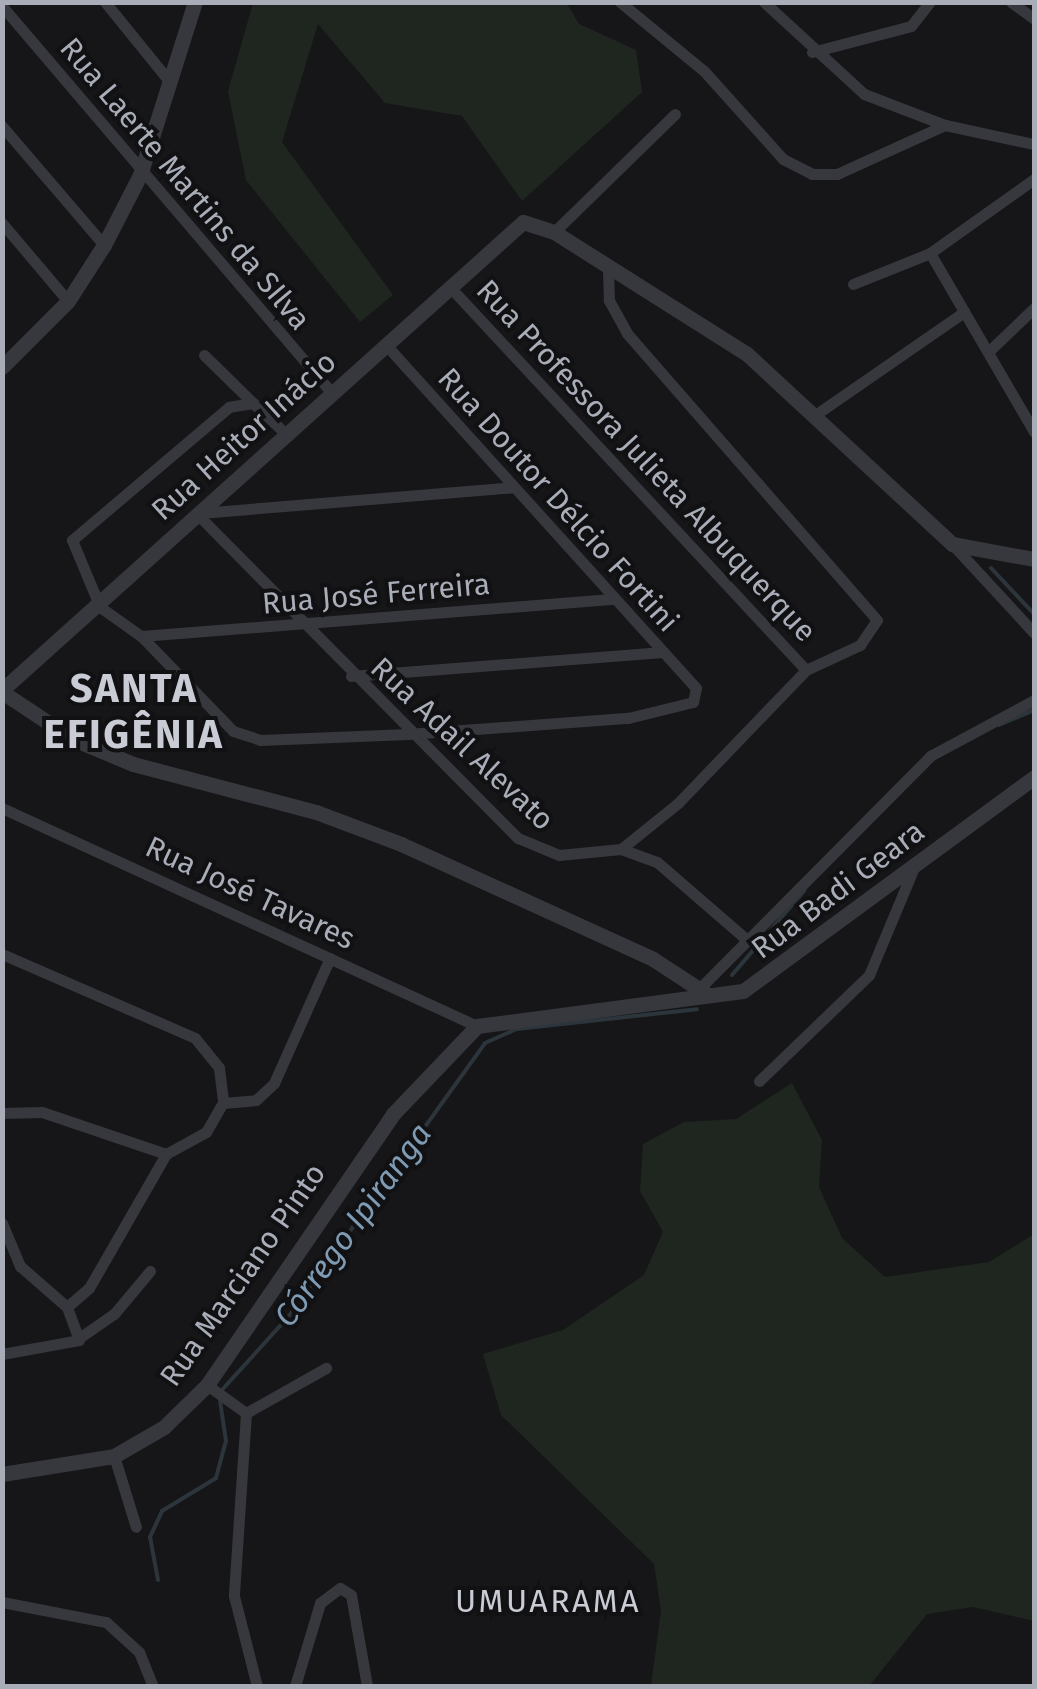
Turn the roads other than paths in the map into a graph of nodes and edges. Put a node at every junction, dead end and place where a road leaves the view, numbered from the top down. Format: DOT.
graph roads {
  1 [pos="105,2"];
  2 [pos="196,2"];
  3 [pos="620,2"];
  4 [pos="764,2"];
  5 [pos="930,2"];
  6 [pos="1011,2"];
  7 [pos="2,6"];
  8 [pos="1034,19"];
  9 [pos="812,52"];
  10 [pos="170,82"];
  11 [pos="675,114"];
  12 [pos="944,124"];
  13 [pos="2,126"];
  14 [pos="1034,144"];
  15 [pos="140,175"];
  16 [pos="1034,179"];
  17 [pos="2,223"];
  18 [pos="554,232"];
  19 [pos="104,245"];
  20 [pos="930,253"];
  21 [pos="608,270"];
  22 [pos="853,284"];
  23 [pos="448,286"];
  24 [pos="68,301"];
  25 [pos="1034,308"];
  26 [pos="964,312"];
  27 [pos="385,344"];
  28 [pos="988,352"];
  29 [pos="204,354"];
  30 [pos="2,367"];
  31 [pos="332,394"];
  32 [pos="252,403"];
  33 [pos="818,412"];
  34 [pos="1034,432"];
  35 [pos="286,434"];
  36 [pos="514,486"];
  37 [pos="199,514"];
  38 [pos="952,544"];
  39 [pos="1034,559"];
  40 [pos="614,599"];
  41 [pos="100,607"];
  42 [pos="302,627"];
  43 [pos="1034,632"];
  44 [pos="141,636"];
  45 [pos="663,652"];
  46 [pos="806,670"];
  47 [pos="352,676"];
  48 [pos="2,691"];
  49 [pos="1034,700"];
  50 [pos="408,734"];
  51 [pos="1034,777"];
  52 [pos="2,808"];
  53 [pos="621,849"];
  54 [pos="913,870"];
  55 [pos="746,939"];
  56 [pos="2,954"];
  57 [pos="330,958"];
  58 [pos="703,992"];
  59 [pos="477,1026"];
  60 [pos="759,1081"];
  61 [pos="223,1103"];
  62 [pos="2,1113"];
  63 [pos="166,1154"];
  64 [pos="2,1223"];
  65 [pos="150,1271"];
  66 [pos="66,1307"];
  67 [pos="82,1336"];
  68 [pos="2,1354"];
  69 [pos="326,1368"];
  70 [pos="209,1387"];
  71 [pos="246,1413"];
  72 [pos="114,1456"];
  73 [pos="2,1474"];
  74 [pos="136,1527"];
  75 [pos="2,1602"];
  76 [pos="153,1686"];
  77 [pos="256,1686"];
  78 [pos="295,1686"];
  79 [pos="367,1686"];
  1 -- 10 [label="street"];
  2 -- 10 [label="street"];
  3 -- 12 [label="street"];
  4 -- 9 [label="street"];
  5 -- 9 [label="street"];
  6 -- 8 [label="street"];
  7 -- 15 [label="street, Rua Laerte Martins da SIlva"];
  9 -- 12 [label="street"];
  10 -- 15 [label="street"];
  11 -- 18 [label="street"];
  12 -- 14 [label="street"];
  13 -- 19 [label="street"];
  15 -- 19 [label="street"];
  15 -- 31 [label="street, Rua Laerte Martins da SIlva"];
  16 -- 20 [label="street"];
  17 -- 24 [label="street"];
  18 -- 21 [label="street"];
  18 -- 23 [label="street, Rua Heitor Inácio"];
  19 -- 24 [label="street"];
  20 -- 22 [label="street"];
  20 -- 26 [label="street"];
  21 -- 33 [label="street"];
  21 -- 46 [label="street"];
  23 -- 27 [label="street, Rua Heitor Inácio"];
  23 -- 46 [label="street, Rua Professora Julieta Albuquerque"];
  24 -- 30 [label="street"];
  25 -- 28 [label="street"];
  26 -- 28 [label="street"];
  26 -- 33 [label="street"];
  27 -- 31 [label="street, Rua Heitor Inácio"];
  27 -- 36 [label="street, Rua Doutor Délcio Fortini"];
  28 -- 34 [label="street"];
  29 -- 32 [label="street"];
  31 -- 35 [label="street, Rua Heitor Inácio"];
  32 -- 35 [label="street"];
  32 -- 41 [label="street"];
  33 -- 38 [label="street"];
  35 -- 37 [label="street, Rua Heitor Inácio"];
  36 -- 37 [label="street"];
  36 -- 40 [label="street, Rua Doutor Délcio Fortini"];
  37 -- 41 [label="street, Rua Heitor Inácio"];
  37 -- 42 [label="street, Rua Adail Alevato"];
  38 -- 39 [label="street"];
  38 -- 43 [label="street"];
  40 -- 42 [label="street, Rua José Ferreira"];
  40 -- 45 [label="street, Rua Doutor Délcio Fortini"];
  41 -- 44 [label="street"];
  41 -- 48 [label="street, Rua Heitor Inácio"];
  42 -- 44 [label="street, Rua José Ferreira"];
  42 -- 47 [label="street, Rua Adail Alevato"];
  44 -- 50 [label="street"];
  45 -- 47 [label="street"];
  45 -- 50 [label="street, Rua Doutor Délcio Fortini"];
  46 -- 53 [label="street"];
  47 -- 50 [label="street, Rua Adail Alevato"];
  48 -- 58 [label="street"];
  49 -- 55 [label="street"];
  50 -- 53 [label="street, Rua Adail Alevato"];
  51 -- 54 [label="street, Rua Badi Geara"];
  52 -- 57 [label="street, Rua José Tavares"];
  53 -- 55 [label="street"];
  54 -- 58 [label="street, Rua Badi Geara"];
  54 -- 60 [label="street"];
  55 -- 58 [label="street"];
  56 -- 61 [label="street"];
  57 -- 59 [label="street, Rua José Tavares"];
  57 -- 61 [label="street"];
  58 -- 59 [label="street, Rua Badi Geara"];
  59 -- 70 [label="street, Rua Marciano Pinto"];
  61 -- 63 [label="street"];
  62 -- 63 [label="street"];
  63 -- 66 [label="street"];
  64 -- 66 [label="street"];
  65 -- 67 [label="street"];
  66 -- 67 [label="street"];
  67 -- 68 [label="street"];
  69 -- 71 [label="street"];
  70 -- 71 [label="street"];
  70 -- 72 [label="street, Rua Marciano Pinto"];
  71 -- 77 [label="street"];
  72 -- 73 [label="street, Rua Marciano Pinto"];
  72 -- 74 [label="street"];
  75 -- 76 [label="street"];
  78 -- 79 [label="street"];
}
